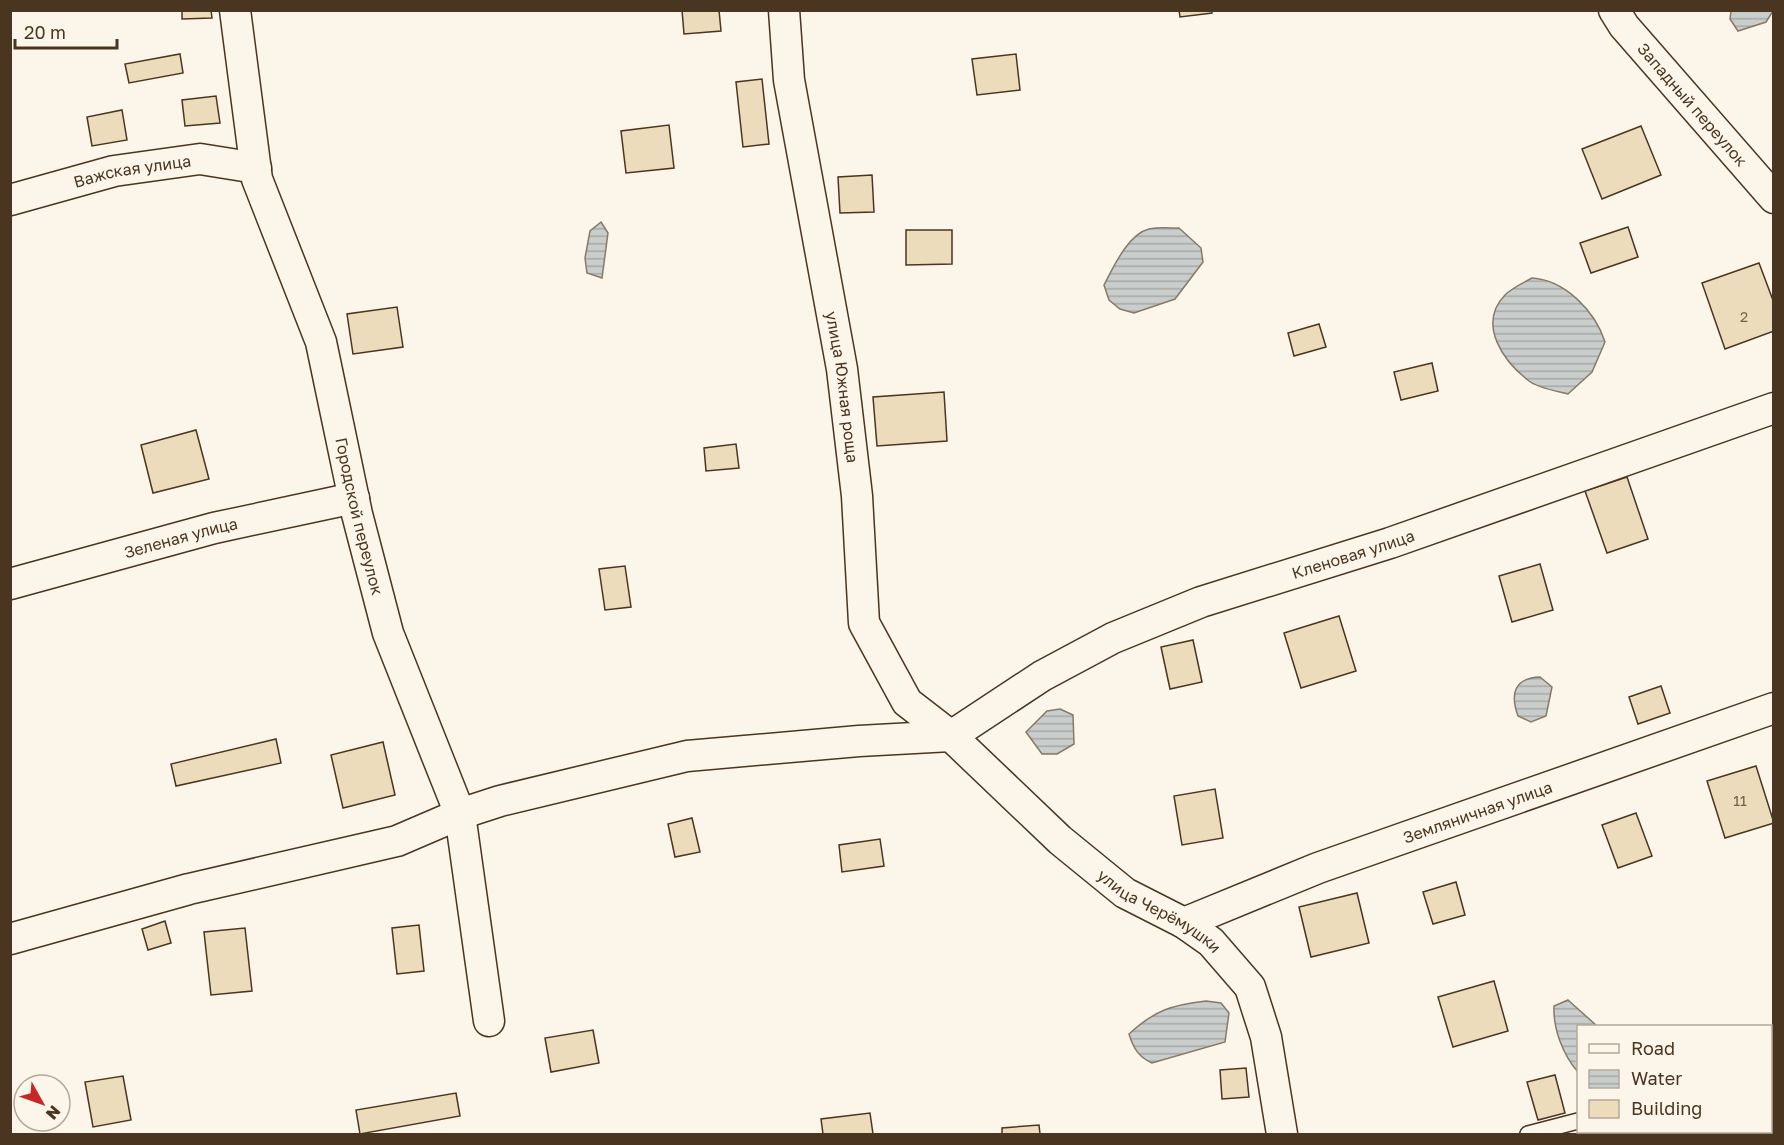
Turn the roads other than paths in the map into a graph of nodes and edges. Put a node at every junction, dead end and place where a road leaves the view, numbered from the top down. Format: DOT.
graph roads {
  1 [pos="235,10"];
  2 [pos="784,10"];
  3 [pos="1614,10"];
  4 [pos="256,168"];
  5 [pos="1773,198"];
  6 [pos="10,200"];
  7 [pos="1773,408"];
  8 [pos="354,498"];
  9 [pos="10,584"];
  10 [pos="1773,708"];
  11 [pos="951,736"];
  12 [pos="460,814"];
  13 [pos="1184,923"];
  14 [pos="10,939"];
  15 [pos="489,1021"];
  16 [pos="1577,1121"];
  17 [pos="1282,1134"];
  18 [pos="1528,1134"];
  1 -- 4 [label="street, Городской переулок"];
  2 -- 11 [label="street, улица Южная роща"];
  3 -- 5 [label="street, Западный переулок"];
  4 -- 6 [label="street, Важская улица"];
  4 -- 8 [label="street, Городской переулок"];
  7 -- 11 [label="street, Кленовая улица"];
  8 -- 9 [label="street, Зеленая улица"];
  8 -- 12 [label="street, Городской переулок"];
  10 -- 13 [label="street, Земляничная улица"];
  11 -- 12 [label="street"];
  11 -- 13 [label="street, улица Черёмушки"];
  12 -- 14 [label="street"];
  12 -- 15 [label="street, Городской переулок"];
  13 -- 17 [label="street, улица Черёмушки"];
  16 -- 18 [label="lane"];
}
